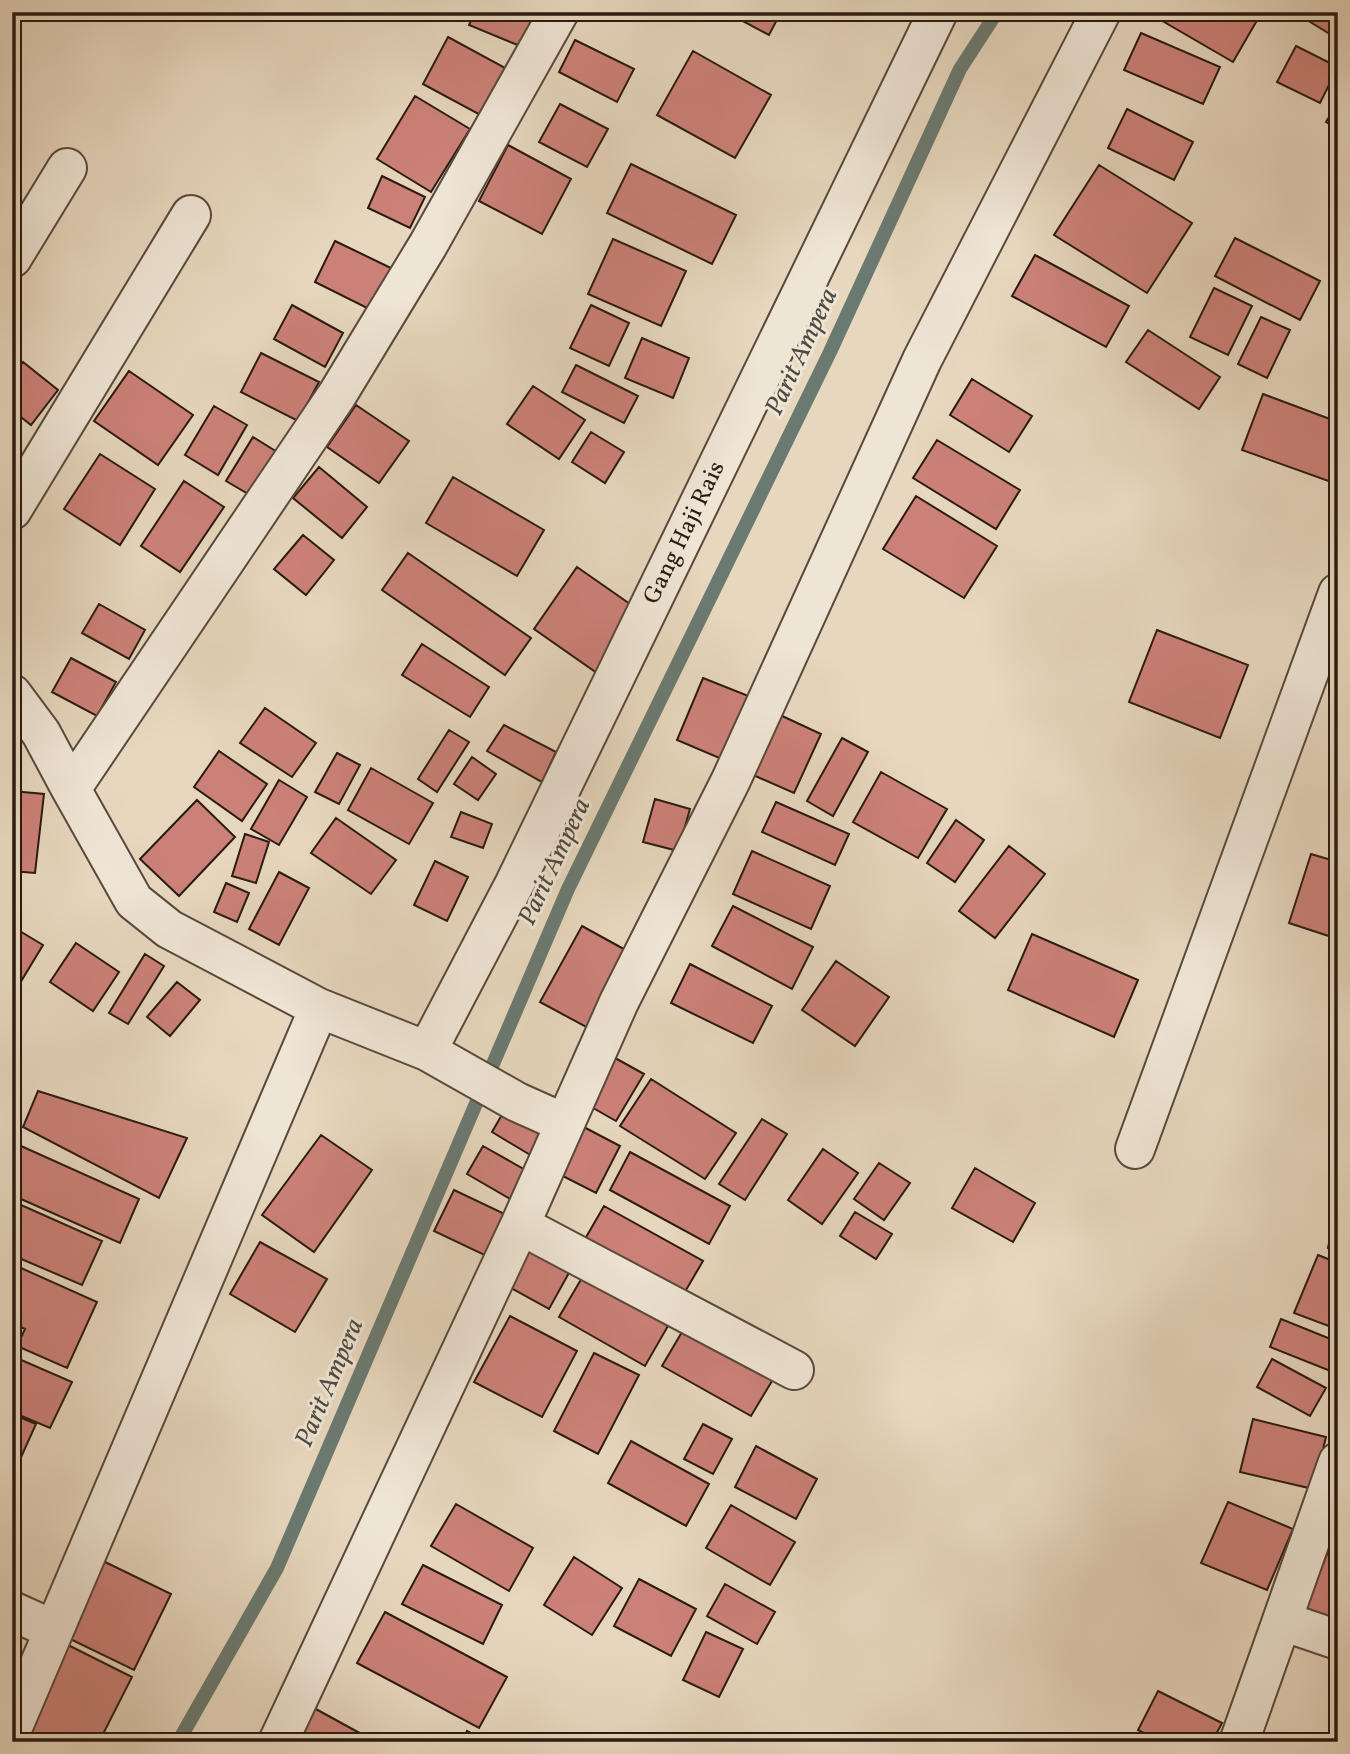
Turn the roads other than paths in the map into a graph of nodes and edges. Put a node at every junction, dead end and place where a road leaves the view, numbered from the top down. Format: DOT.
graph roads {
  1 [pos="559,12"];
  2 [pos="937,12"];
  3 [pos="1101,12"];
  4 [pos="67,168"];
  5 [pos="191,215"];
  6 [pos="12,258"];
  7 [pos="12,510"];
  8 [pos="1338,593"];
  9 [pos="12,694"];
  10 [pos="72,789"];
  11 [pos="319,1008"];
  12 [pos="439,1059"];
  13 [pos="564,1124"];
  14 [pos="1135,1149"];
  15 [pos="520,1225"];
  16 [pos="794,1370"];
  17 [pos="1338,1462"];
  18 [pos="12,1611"];
  19 [pos="1282,1621"];
  20 [pos="54,1630"];
  21 [pos="1338,1640"];
  22 [pos="12,1728"];
  23 [pos="278,1742"];
  24 [pos="1239,1742"];
  1 -- 10 [label="street"];
  2 -- 12 [label="street, Gang Haji Rais"];
  3 -- 13 [label="street"];
  4 -- 6 [label="street"];
  5 -- 7 [label="street"];
  8 -- 14 [label="street"];
  9 -- 10 [label="street"];
  10 -- 11 [label="street"];
  11 -- 12 [label="street"];
  11 -- 20 [label="street"];
  12 -- 13 [label="street"];
  13 -- 15 [label="street"];
  15 -- 16 [label="street"];
  15 -- 23 [label="street"];
  17 -- 19 [label="street"];
  18 -- 20 [label="street"];
  19 -- 21 [label="street"];
  19 -- 24 [label="street"];
  20 -- 22 [label="street"];
}
